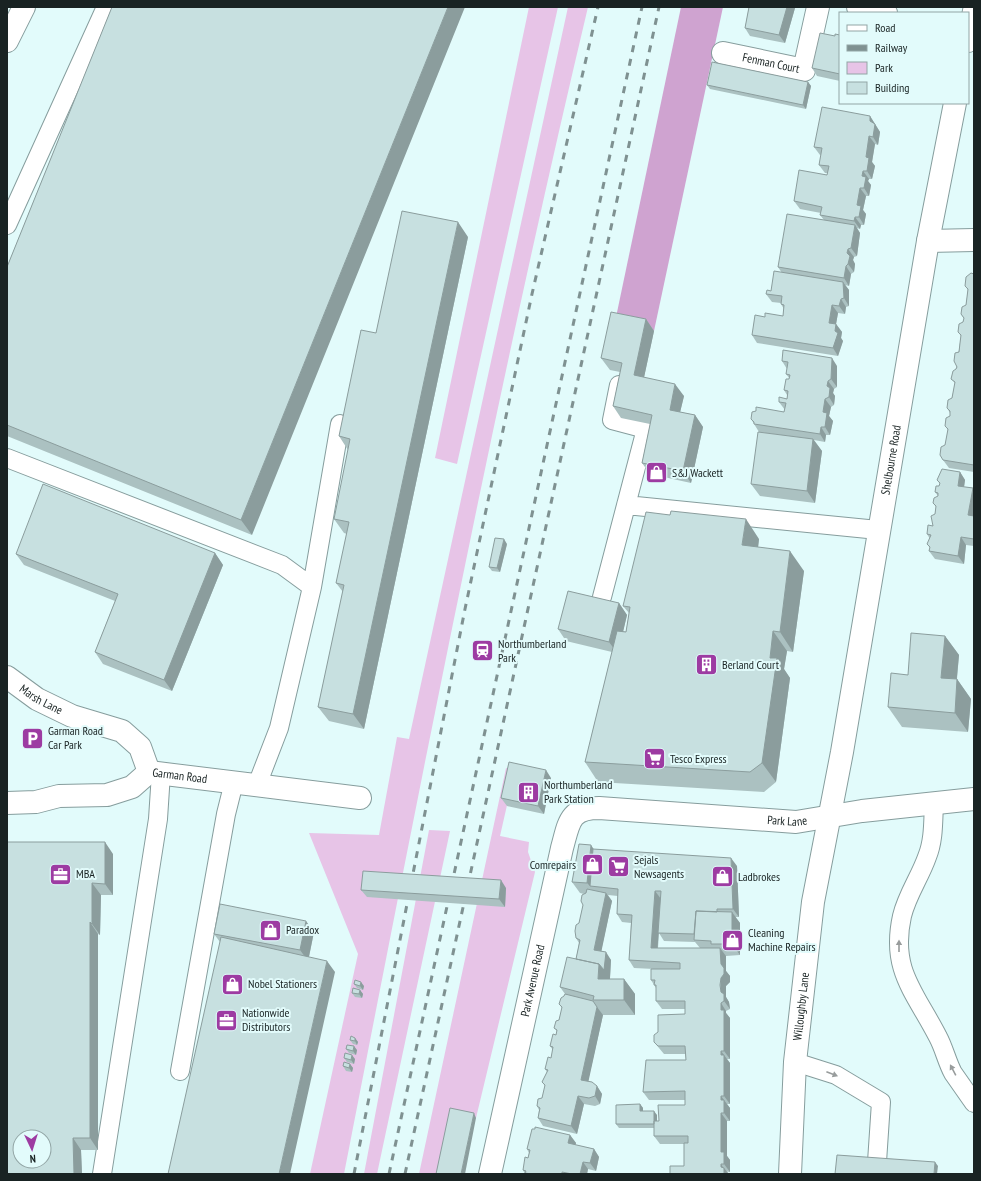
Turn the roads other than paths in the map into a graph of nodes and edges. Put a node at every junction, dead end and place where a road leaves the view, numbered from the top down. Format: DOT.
graph roads {
  1 [pos="24,7"];
  2 [pos="106,7"];
  3 [pos="818,7"];
  4 [pos="858,7"];
  5 [pos="881,12"];
  6 [pos="7,41"];
  7 [pos="722,54"];
  8 [pos="955,104"];
  9 [pos="7,225"];
  10 [pos="928,240"];
  11 [pos="974,240"];
  12 [pos="620,378"];
  13 [pos="340,424"];
  14 [pos="7,458"];
  15 [pos="626,505"];
  16 [pos="878,530"];
  17 [pos="312,586"];
  18 [pos="602,597"];
  19 [pos="7,676"];
  20 [pos="155,772"];
  21 [pos="234,782"];
  22 [pos="258,785"];
  23 [pos="360,798"];
  24 [pos="974,799"];
  25 [pos="7,803"];
  26 [pos="934,803"];
  27 [pos="599,808"];
  28 [pos="829,817"];
  29 [pos="795,1062"];
  30 [pos="180,1071"];
  31 [pos="974,1103"];
  32 [pos="877,1162"];
  33 [pos="102,1174"];
  34 [pos="490,1174"];
  35 [pos="790,1174"];
  1 -- 6 [label="street"];
  2 -- 9 [label="lane"];
  3 -- 7 [label="street, Fenman Court"];
  4 -- 5 [label="street"];
  8 -- 10 [label="street, Shelbourne Road"];
  10 -- 11 [label="street"];
  10 -- 16 [label="street, Shelbourne Road"];
  12 -- 15 [label="lane"];
  13 -- 17 [label="lane"];
  14 -- 17 [label="lane"];
  15 -- 16 [label="lane"];
  15 -- 18 [label="lane"];
  16 -- 28 [label="street, Shelbourne Road"];
  17 -- 22 [label="lane"];
  19 -- 20 [label="street, Marsh Lane"];
  20 -- 21 [label="street, Garman Road"];
  20 -- 25 [label="street, Garman Road"];
  20 -- 33 [label="lane"];
  21 -- 22 [label="street, Garman Road"];
  21 -- 30 [label="lane"];
  22 -- 23 [label="street, Garman Road"];
  24 -- 26 [label="street, Park Lane"];
  26 -- 28 [label="street, Park Lane"];
  31 -- 26 [label="lane, one-way"];
  27 -- 28 [label="street, Park Lane"];
  27 -- 34 [label="street, Park Avenue Road"];
  28 -- 29 [label="street, Willoughby Lane"];
  29 -- 32 [label="lane, one-way"];
  29 -- 35 [label="street, Willoughby Lane"];
}
